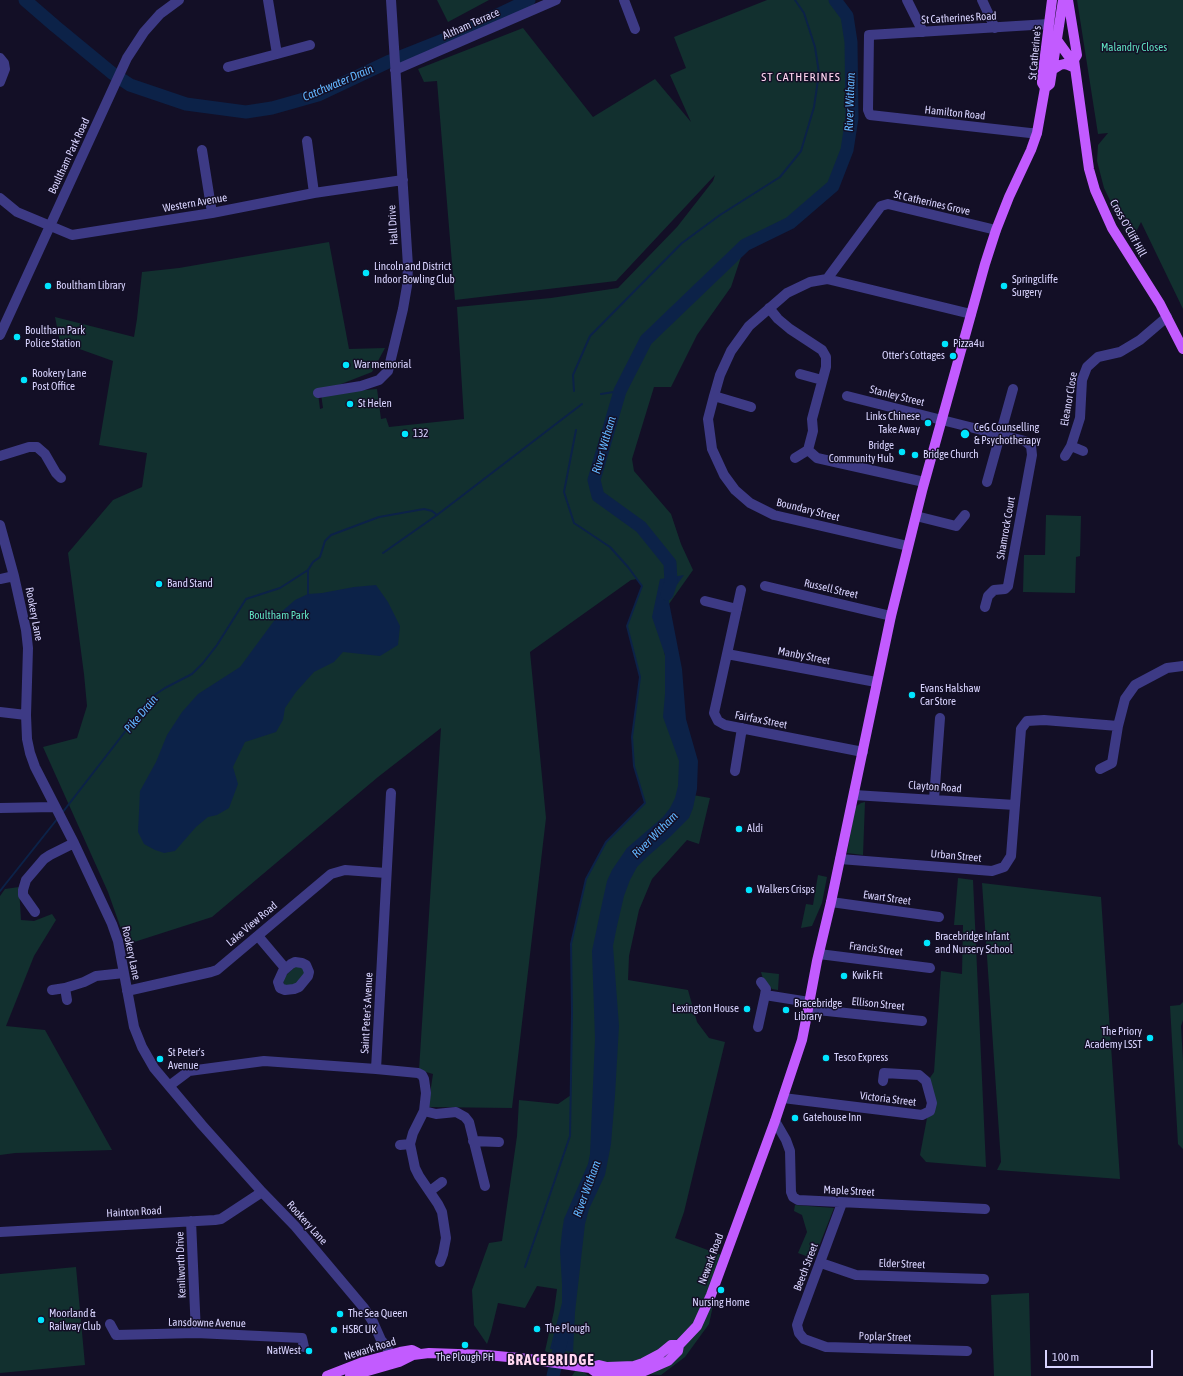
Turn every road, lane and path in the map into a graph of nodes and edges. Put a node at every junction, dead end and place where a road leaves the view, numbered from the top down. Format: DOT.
graph roads {
  1 [pos="179,0"];
  2 [pos="268,0"];
  3 [pos="390,0"];
  4 [pos="556,0"];
  5 [pos="624,0"];
  6 [pos="907,0"];
  7 [pos="982,0"];
  8 [pos="1052,0"];
  9 [pos="1063,0"];
  10 [pos="1068,0"];
  11 [pos="166,3"];
  12 [pos="1049,26"];
  13 [pos="995,28"];
  14 [pos="635,29"];
  15 [pos="923,32"];
  16 [pos="1056,39"];
  17 [pos="310,45"];
  18 [pos="277,54"];
  19 [pos="0,58"];
  20 [pos="395,63"];
  21 [pos="1075,64"];
  22 [pos="228,67"];
  23 [pos="1052,70"];
  24 [pos="0,82"];
  25 [pos="1045,88"];
  26 [pos="870,115"];
  27 [pos="1037,133"];
  28 [pos="307,141"];
  29 [pos="202,150"];
  30 [pos="402,180"];
  31 [pos="314,193"];
  32 [pos="0,198"];
  33 [pos="212,212"];
  34 [pos="50,225"];
  35 [pos="996,230"];
  36 [pos="827,278"];
  37 [pos="769,308"];
  38 [pos="971,314"];
  39 [pos="1167,317"];
  40 [pos="0,336"];
  41 [pos="1183,349"];
  42 [pos="800,374"];
  43 [pos="822,380"];
  44 [pos="1013,389"];
  45 [pos="318,394"];
  46 [pos="714,396"];
  47 [pos="847,396"];
  48 [pos="751,407"];
  49 [pos="942,420"];
  50 [pos="1001,434"];
  51 [pos="1025,441"];
  52 [pos="1071,446"];
  53 [pos="808,450"];
  54 [pos="1083,451"];
  55 [pos="0,456"];
  56 [pos="1065,456"];
  57 [pos="795,458"];
  58 [pos="61,478"];
  59 [pos="924,482"];
  60 [pos="987,482"];
  61 [pos="965,515"];
  62 [pos="916,516"];
  63 [pos="0,524"];
  64 [pos="908,546"];
  65 [pos="14,576"];
  66 [pos="0,579"];
  67 [pos="765,586"];
  68 [pos="741,590"];
  69 [pos="705,601"];
  70 [pos="985,607"];
  71 [pos="737,609"];
  72 [pos="891,616"];
  73 [pos="727,654"];
  74 [pos="1183,666"];
  75 [pos="876,682"];
  76 [pos="0,712"];
  77 [pos="26,715"];
  78 [pos="940,718"];
  79 [pos="1118,726"];
  80 [pos="742,728"];
  81 [pos="862,752"];
  82 [pos="1100,769"];
  83 [pos="735,771"];
  84 [pos="391,793"];
  85 [pos="854,794"];
  86 [pos="934,798"];
  87 [pos="1015,805"];
  88 [pos="0,808"];
  89 [pos="58,813"];
  90 [pos="74,843"];
  91 [pos="840,859"];
  92 [pos="386,873"];
  93 [pos="831,902"];
  94 [pos="35,912"];
  95 [pos="940,918"];
  96 [pos="258,936"];
  97 [pos="819,954"];
  98 [pos="286,968"];
  99 [pos="930,968"];
  100 [pos="124,973"];
  101 [pos="761,982"];
  102 [pos="65,988"];
  103 [pos="52,990"];
  104 [pos="127,992"];
  105 [pos="765,995"];
  106 [pos="67,1000"];
  107 [pos="808,1006"];
  108 [pos="922,1020"];
  109 [pos="758,1027"];
  110 [pos="376,1069"];
  111 [pos="883,1081"];
  112 [pos="169,1086"];
  113 [pos="782,1098"];
  114 [pos="424,1111"];
  115 [pos="775,1121"];
  116 [pos="473,1141"];
  117 [pos="499,1142"];
  118 [pos="442,1182"];
  119 [pos="485,1186"];
  120 [pos="430,1191"];
  121 [pos="262,1192"];
  122 [pos="842,1203"];
  123 [pos="985,1209"];
  124 [pos="191,1221"];
  125 [pos="0,1232"];
  126 [pos="445,1258"];
  127 [pos="821,1263"];
  128 [pos="984,1279"];
  129 [pos="110,1324"];
  130 [pos="196,1333"];
  131 [pos="804,1339"];
  132 [pos="679,1345"];
  133 [pos="304,1347"];
  134 [pos="967,1352"];
  135 [pos="386,1361"];
  136 [pos="590,1368"];
  137 [pos="642,1372"];
  138 [pos="332,1375"];
  139 [pos="604,1375"];
  140 [pos="350,1376"];
  1 -- 11 [label="street, Boultham Park Road"];
  2 -- 18 [label="street"];
  3 -- 20 [label="street, Hall Drive"];
  4 -- 20 [label="street, Altham Terrace"];
  5 -- 14 [label="street"];
  6 -- 15 [label="street"];
  7 -- 13 [label="street"];
  8 -- 12 [label="main road, St Catherine's"];
  9 -- 16 [label="main road, St Catherine's"];
  10 -- 21 [label="main road"];
  11 -- 34 [label="street, Boultham Park Road"];
  12 -- 13 [label="street, St Catherines Road"];
  12 -- 16 [label="main road"];
  12 -- 25 [label="main road, St Catherine's"];
  13 -- 15 [label="street, St Catherines Road"];
  15 -- 26 [label="street, St Catherines Road"];
  16 -- 21 [label="main road"];
  16 -- 23 [label="main road, St Catherine's"];
  17 -- 18 [label="street"];
  18 -- 22 [label="street"];
  19 -- 24 [label="street"];
  20 -- 30 [label="street, Hall Drive"];
  21 -- 23 [label="main road"];
  21 -- 39 [label="main road, Cross O'Cliff Hill"];
  23 -- 25 [label="main road, St Catherine's"];
  25 -- 27 [label="main road, Newark Road"];
  26 -- 27 [label="street, Hamilton Road"];
  27 -- 35 [label="main road, Newark Road"];
  28 -- 31 [label="street"];
  29 -- 33 [label="street"];
  30 -- 31 [label="street, Western Avenue"];
  30 -- 45 [label="street, Hall Drive"];
  31 -- 33 [label="street, Western Avenue"];
  32 -- 34 [label="street, Western Avenue"];
  33 -- 34 [label="street, Western Avenue"];
  34 -- 40 [label="street, Boultham Park Road"];
  35 -- 36 [label="street, St Catherines Grove"];
  35 -- 38 [label="main road, Newark Road"];
  36 -- 37 [label="street"];
  36 -- 38 [label="street"];
  37 -- 43 [label="street"];
  37 -- 46 [label="street"];
  38 -- 49 [label="main road, Newark Road"];
  39 -- 41 [label="main road, Cross O'Cliff Hill"];
  39 -- 52 [label="street, Eleanor Close"];
  42 -- 43 [label="street"];
  43 -- 53 [label="street"];
  44 -- 50 [label="street"];
  46 -- 48 [label="street"];
  46 -- 64 [label="street, Boundary Street"];
  47 -- 49 [label="street, Stanley Street"];
  49 -- 50 [label="street, Stanley Street"];
  49 -- 59 [label="main road, Newark Road"];
  50 -- 51 [label="street, Stanley Street"];
  50 -- 60 [label="street"];
  51 -- 70 [label="street, Shamrock Court"];
  52 -- 54 [label="street"];
  52 -- 56 [label="street, Eleanor Close"];
  53 -- 57 [label="street"];
  53 -- 59 [label="street"];
  55 -- 58 [label="street"];
  59 -- 62 [label="main road, Newark Road"];
  61 -- 62 [label="street"];
  62 -- 64 [label="main road, Newark Road"];
  63 -- 65 [label="street, Rookery Lane"];
  64 -- 72 [label="main road, Newark Road"];
  65 -- 66 [label="street"];
  65 -- 77 [label="street, Rookery Lane"];
  67 -- 72 [label="street, Russell Street"];
  68 -- 71 [label="street, Fairfax Street"];
  69 -- 71 [label="street"];
  71 -- 73 [label="street, Fairfax Street"];
  72 -- 75 [label="main road, Newark Road"];
  73 -- 75 [label="street, Manby Street"];
  73 -- 80 [label="street, Fairfax Street"];
  74 -- 79 [label="street"];
  75 -- 81 [label="main road, Newark Road"];
  76 -- 77 [label="street"];
  77 -- 89 [label="street, Rookery Lane"];
  78 -- 86 [label="street"];
  79 -- 82 [label="street"];
  79 -- 87 [label="street, Urban Street"];
  80 -- 81 [label="street, Fairfax Street"];
  80 -- 83 [label="street"];
  81 -- 85 [label="main road, Newark Road"];
  84 -- 92 [label="street, Saint Peter's Avenue"];
  85 -- 86 [label="street, Clayton Road"];
  85 -- 91 [label="main road, Newark Road"];
  86 -- 87 [label="street, Clayton Road"];
  87 -- 91 [label="street, Urban Street"];
  88 -- 89 [label="street"];
  89 -- 90 [label="street, Rookery Lane"];
  90 -- 94 [label="street"];
  90 -- 100 [label="street, Rookery Lane"];
  91 -- 93 [label="main road, Newark Road"];
  92 -- 96 [label="street, Lake View Road"];
  92 -- 110 [label="street, Saint Peter's Avenue"];
  93 -- 95 [label="street, Ewart Street"];
  93 -- 97 [label="main road, Newark Road"];
  96 -- 98 [label="street"];
  96 -- 104 [label="street, Lake View Road"];
  97 -- 99 [label="street, Francis Street"];
  97 -- 107 [label="main road, Newark Road"];
  100 -- 102 [label="street"];
  100 -- 104 [label="street, Rookery Lane"];
  101 -- 105 [label="street"];
  102 -- 103 [label="street"];
  102 -- 106 [label="street"];
  104 -- 112 [label="street, Rookery Lane"];
  105 -- 107 [label="street, Ellison Street"];
  105 -- 109 [label="street"];
  107 -- 108 [label="street, Ellison Street"];
  107 -- 113 [label="main road, Newark Road"];
  110 -- 112 [label="street, Saint Peter's Avenue"];
  110 -- 114 [label="street"];
  111 -- 113 [label="street, Victoria Street"];
  112 -- 121 [label="street, Rookery Lane"];
  113 -- 115 [label="main road, Newark Road"];
  114 -- 116 [label="street"];
  114 -- 120 [label="street"];
  115 -- 122 [label="street, Maple Street"];
  115 -- 132 [label="main road, Newark Road"];
  116 -- 117 [label="street"];
  116 -- 119 [label="street"];
  118 -- 120 [label="street"];
  120 -- 126 [label="street"];
  121 -- 124 [label="street, Hainton Road"];
  121 -- 135 [label="street, Rookery Lane"];
  122 -- 123 [label="street, Maple Street"];
  122 -- 127 [label="street, Beech Street"];
  124 -- 125 [label="street, Hainton Road"];
  124 -- 130 [label="street, Kenilworth Drive"];
  127 -- 128 [label="street, Elder Street"];
  127 -- 131 [label="street, Beech Street"];
  129 -- 130 [label="street, Lansdowne Avenue"];
  130 -- 133 [label="street, Lansdowne Avenue"];
  131 -- 134 [label="street, Poplar Street"];
  132 -- 137 [label="main road, Newark Road"];
  132 -- 137 [label="main road, Newark Road"];
  135 -- 136 [label="main road, Newark Road"];
  135 -- 138 [label="main road, Newark Road"];
  135 -- 140 [label="main road, Newark Road"];
  136 -- 137 [label="main road, Newark Road"];
  136 -- 139 [label="main road, Newark Road"];
  137 -- 139 [label="main road, Newark Road"];
}
